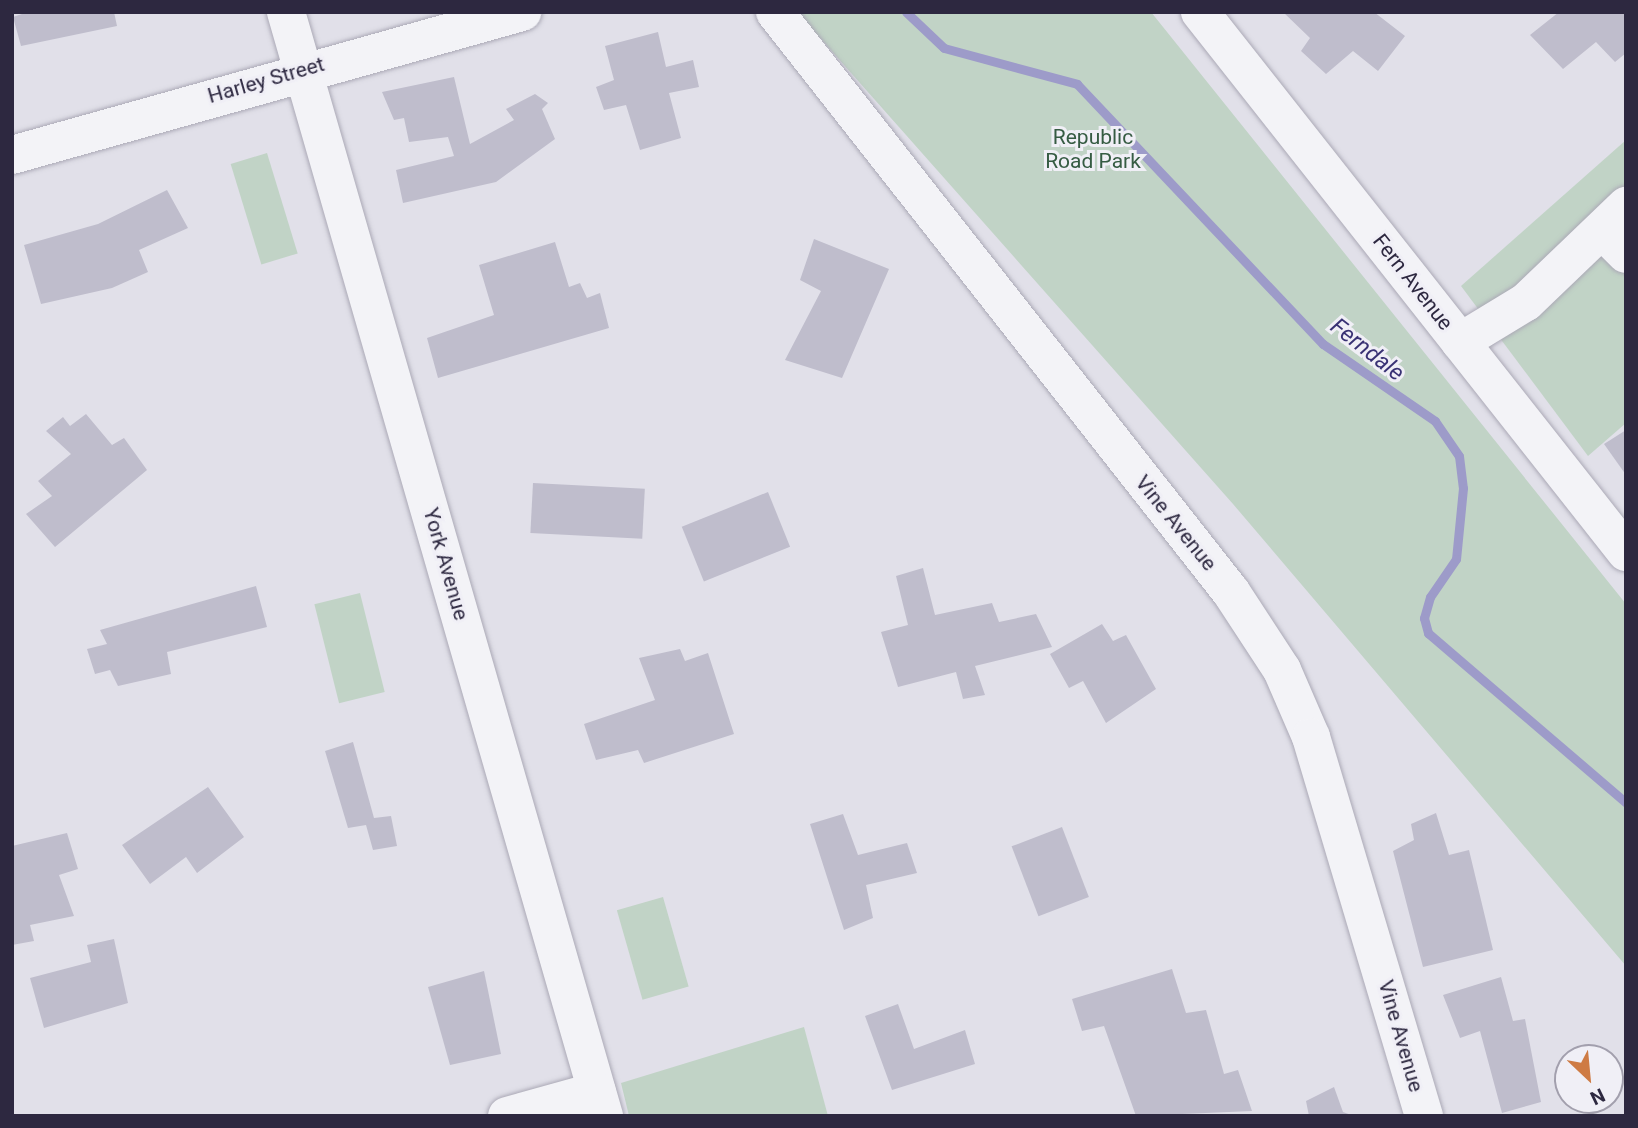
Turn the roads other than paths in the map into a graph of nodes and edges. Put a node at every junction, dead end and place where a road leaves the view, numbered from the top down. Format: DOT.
graph roads {
  1 [pos="286,12"];
  2 [pos="522,12"];
  3 [pos="775,12"];
  4 [pos="1200,12"];
  5 [pos="303,69"];
  6 [pos="12,155"];
  7 [pos="1618,230"];
  8 [pos="1460,342"];
  9 [pos="1626,552"];
  10 [pos="601,1103"];
  11 [pos="507,1116"];
  12 [pos="1424,1116"];
  1 -- 5 [label="street, York Avenue"];
  2 -- 5 [label="street, Harley Street"];
  3 -- 12 [label="street, Vine Avenue"];
  4 -- 8 [label="street, Fern Avenue"];
  5 -- 6 [label="street, Harley Street"];
  5 -- 10 [label="street, York Avenue"];
  7 -- 8 [label="street"];
  8 -- 9 [label="street, Fern Avenue"];
  10 -- 11 [label="street"];
}
